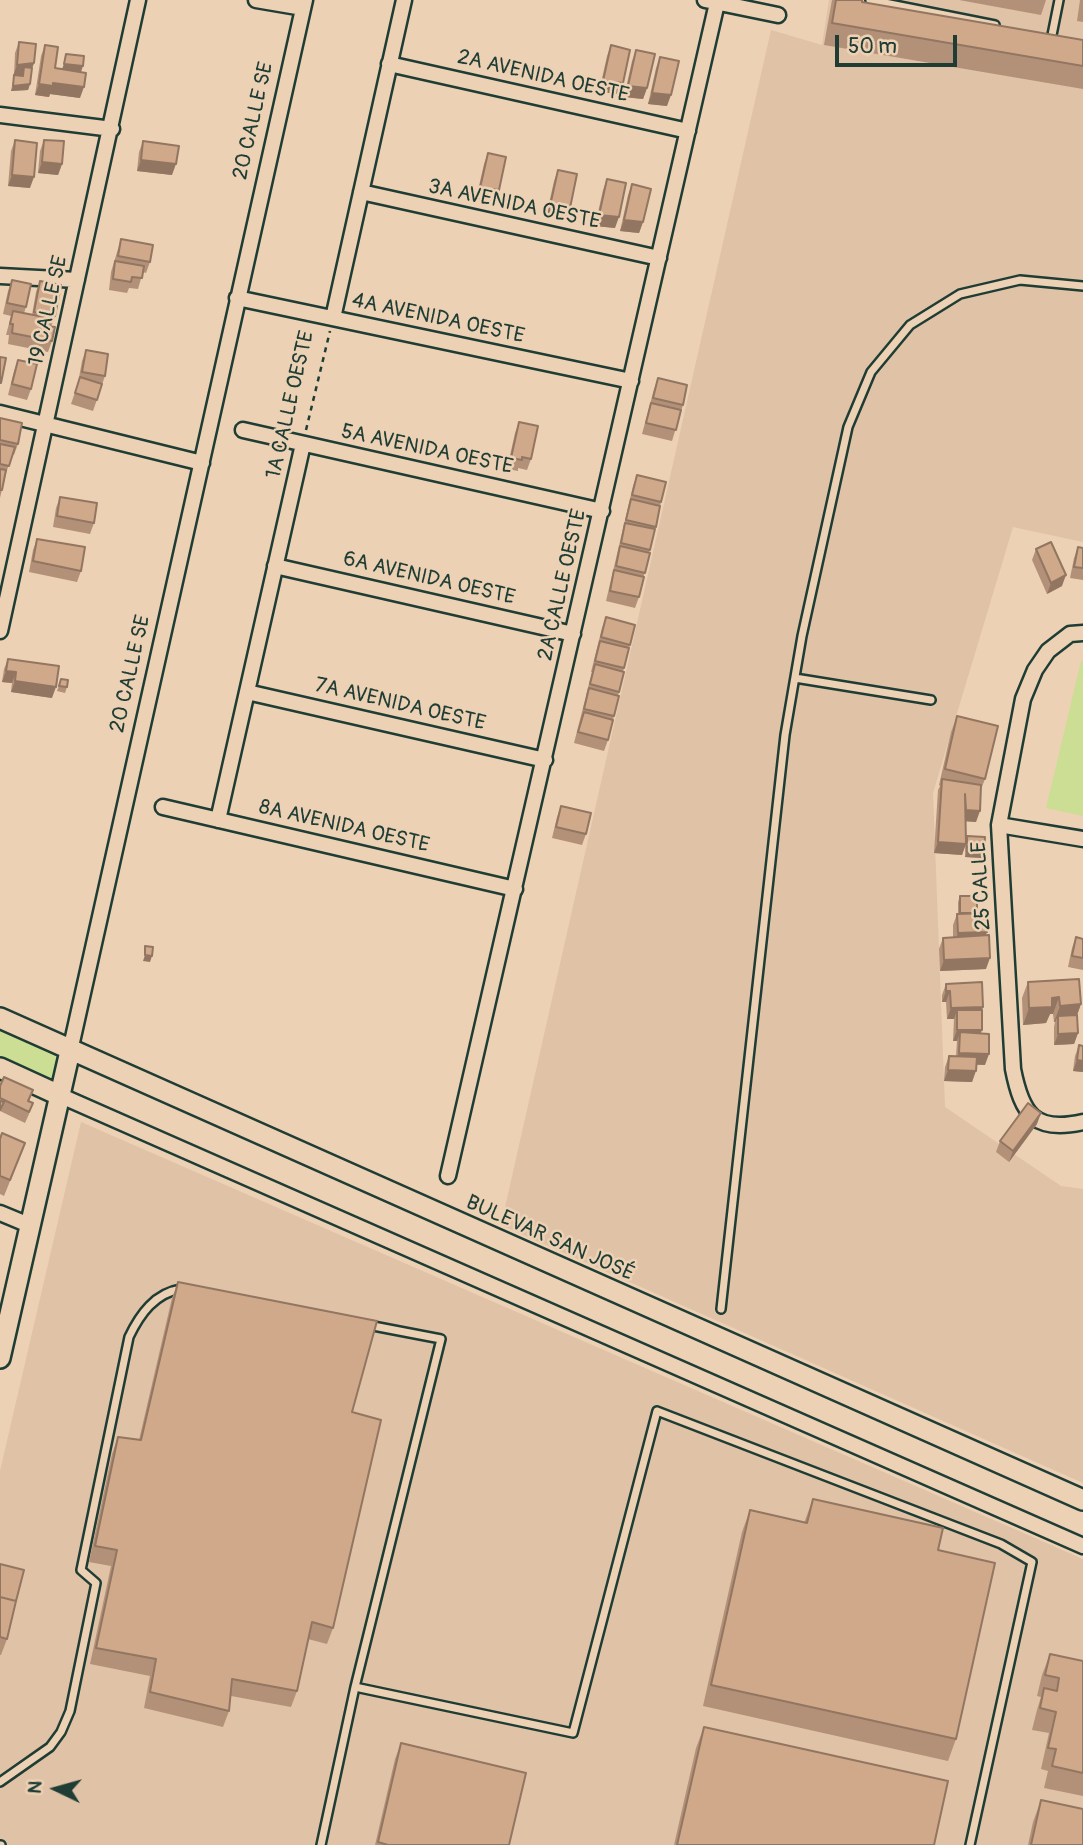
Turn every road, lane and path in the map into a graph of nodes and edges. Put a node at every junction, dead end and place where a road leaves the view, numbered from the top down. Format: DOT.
graph roads {
  1 [pos="138,0"];
  2 [pos="256,0"];
  3 [pos="404,0"];
  4 [pos="870,0"];
  5 [pos="1059,0"];
  6 [pos="711,1"];
  7 [pos="304,4"];
  8 [pos="778,15"];
  9 [pos="1000,26"];
  10 [pos="1040,33"];
  11 [pos="1052,35"];
  12 [pos="1063,37"];
  13 [pos="390,64"];
  14 [pos="0,114"];
  15 [pos="111,129"];
  16 [pos="688,131"];
  17 [pos="361,192"];
  18 [pos="659,258"];
  19 [pos="0,276"];
  20 [pos="77,280"];
  21 [pos="1083,286"];
  22 [pos="237,298"];
  23 [pos="333,318"];
  24 [pos="631,381"];
  25 [pos="0,414"];
  26 [pos="45,424"];
  27 [pos="243,430"];
  28 [pos="303,444"];
  29 [pos="202,463"];
  30 [pos="602,511"];
  31 [pos="275,565"];
  32 [pos="6,575"];
  33 [pos="0,631"];
  34 [pos="573,634"];
  35 [pos="1077,634"];
  36 [pos="795,678"];
  37 [pos="247,692"];
  38 [pos="931,701"];
  39 [pos="545,760"];
  40 [pos="163,807"];
  41 [pos="218,820"];
  42 [pos="999,825"];
  43 [pos="1083,839"];
  44 [pos="515,889"];
  45 [pos="0,1018"];
  46 [pos="70,1051"];
  47 [pos="0,1068"];
  48 [pos="59,1095"];
  49 [pos="1083,1122"];
  50 [pos="448,1176"];
  51 [pos="0,1213"];
  52 [pos="29,1225"];
  53 [pos="192,1292"];
  54 [pos="721,1309"];
  55 [pos="362,1324"];
  56 [pos="0,1358"];
  57 [pos="1083,1500"];
  58 [pos="1083,1546"];
  59 [pos="355,1687"];
  60 [pos="0,1782"];
  61 [pos="321,1845"];
  62 [pos="970,1845"];
  1 -- 15 [label="street, 19 CALLE SE"];
  2 -- 7 [label="street"];
  3 -- 13 [label="street, 1A CALLE OESTE"];
  4 -- 9 [label="lane"];
  5 -- 11 [label="lane"];
  6 -- 8 [label="street"];
  6 -- 16 [label="street, 2A CALLE OESTE"];
  7 -- 22 [label="street, 20 CALLE SE"];
  10 -- 11 [label="lane"];
  11 -- 12 [label="lane"];
  13 -- 16 [label="street, 2A AVENIDA OESTE"];
  13 -- 17 [label="street, 1A CALLE OESTE"];
  14 -- 15 [label="street"];
  15 -- 20 [label="street, 19 CALLE SE"];
  16 -- 18 [label="street, 2A CALLE OESTE"];
  17 -- 18 [label="street, 3A AVENIDA OESTE"];
  17 -- 23 [label="street, 1A CALLE OESTE"];
  18 -- 24 [label="street, 2A CALLE OESTE"];
  19 -- 20 [label="street"];
  20 -- 26 [label="street, 19 CALLE SE"];
  21 -- 36 [label="lane"];
  22 -- 23 [label="street, 4A AVENIDA OESTE"];
  22 -- 29 [label="street, 20 CALLE SE"];
  23 -- 24 [label="street, 4A AVENIDA OESTE"];
  23 -- 28 [label="path, 1A CALLE OESTE"];
  24 -- 30 [label="street, 2A CALLE OESTE"];
  25 -- 26 [label="street"];
  26 -- 29 [label="street"];
  26 -- 32 [label="street, 19 CALLE SE"];
  27 -- 28 [label="street, 5A AVENIDA OESTE"];
  28 -- 30 [label="street, 5A AVENIDA OESTE"];
  28 -- 31 [label="street, 1A CALLE OESTE"];
  29 -- 46 [label="street, 20 CALLE SE"];
  30 -- 34 [label="street, 2A CALLE OESTE"];
  31 -- 34 [label="street, 6A AVENIDA OESTE"];
  31 -- 37 [label="street, 1A CALLE OESTE"];
  32 -- 33 [label="street, 19 CALLE SE"];
  34 -- 39 [label="street, 2A CALLE OESTE"];
  35 -- 42 [label="street, 25 CALLE"];
  36 -- 38 [label="lane"];
  36 -- 54 [label="lane"];
  37 -- 39 [label="street, 7A AVENIDA OESTE"];
  37 -- 41 [label="street, 1A CALLE OESTE"];
  39 -- 44 [label="street, 2A CALLE OESTE"];
  40 -- 41 [label="street, 8A AVENIDA OESTE"];
  41 -- 44 [label="street, 8A AVENIDA OESTE"];
  42 -- 43 [label="street"];
  42 -- 49 [label="street, 25 CALLE"];
  44 -- 50 [label="street, 2A CALLE OESTE"];
  45 -- 46 [label="street, BULEVAR SAN JOSÉ"];
  46 -- 48 [label="street, 20 CALLE SE"];
  46 -- 57 [label="street, BULEVAR SAN JOSÉ"];
  47 -- 48 [label="street"];
  48 -- 52 [label="street, 20 CALLE SE"];
  48 -- 58 [label="street"];
  51 -- 52 [label="street"];
  52 -- 56 [label="street, 20 CALLE SE"];
  53 -- 60 [label="lane"];
  55 -- 59 [label="lane"];
  59 -- 61 [label="lane"];
  59 -- 62 [label="lane"];
}
